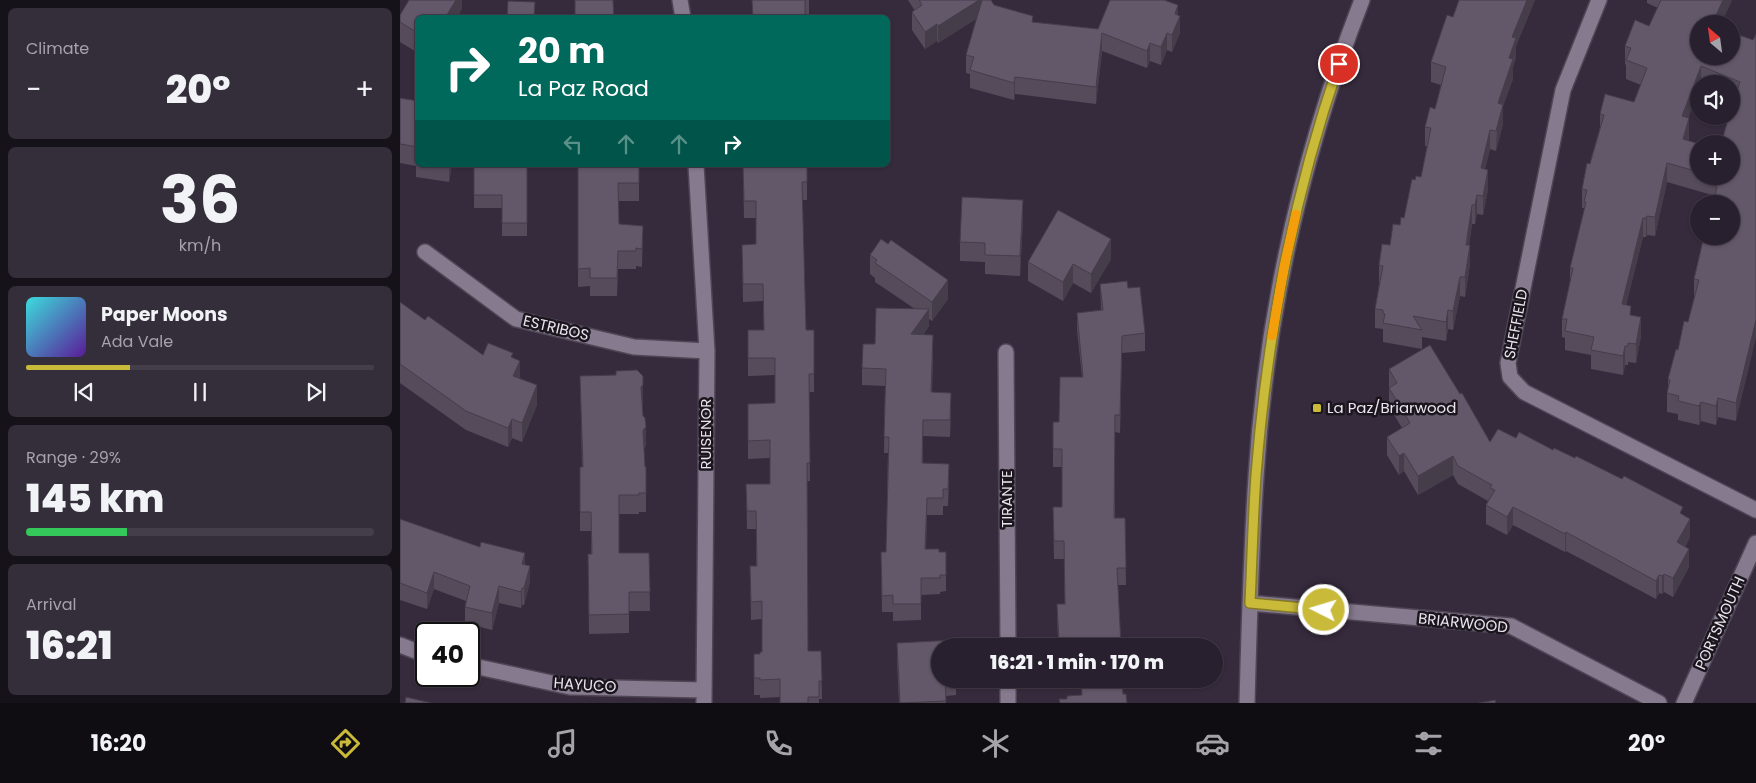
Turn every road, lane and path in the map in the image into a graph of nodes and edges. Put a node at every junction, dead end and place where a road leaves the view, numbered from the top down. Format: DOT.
graph roads {
  1 [pos="680,0"];
  2 [pos="1362,0"];
  3 [pos="1599,0"];
  4 [pos="682,15"];
  5 [pos="696,167"];
  6 [pos="425,252"];
  7 [pos="707,351"];
  8 [pos="1006,352"];
  9 [pos="1756,510"];
  10 [pos="1756,543"];
  11 [pos="1250,603"];
  12 [pos="1008,638"];
  13 [pos="400,645"];
  14 [pos="415,651"];
  15 [pos="480,667"];
  16 [pos="1008,688"];
  17 [pos="704,696"];
  18 [pos="1008,703"];
  19 [pos="1247,703"];
  20 [pos="1660,703"];
  21 [pos="1684,703"];
  1 -- 4 [label="street"];
  2 -- 11 [label="street"];
  3 -- 9 [label="street, SHEFFIELD"];
  5 -- 7 [label="street, RUISENOR"];
  6 -- 7 [label="street, ESTRIBOS"];
  7 -- 17 [label="street, RUISENOR"];
  8 -- 12 [label="street, TIRANTE"];
  10 -- 21 [label="street, PORTSMOUTH"];
  11 -- 19 [label="street"];
  11 -- 20 [label="street, BRIARWOOD"];
  13 -- 14 [label="street"];
  15 -- 17 [label="street, HAYUCO"];
  16 -- 18 [label="street"];
}
